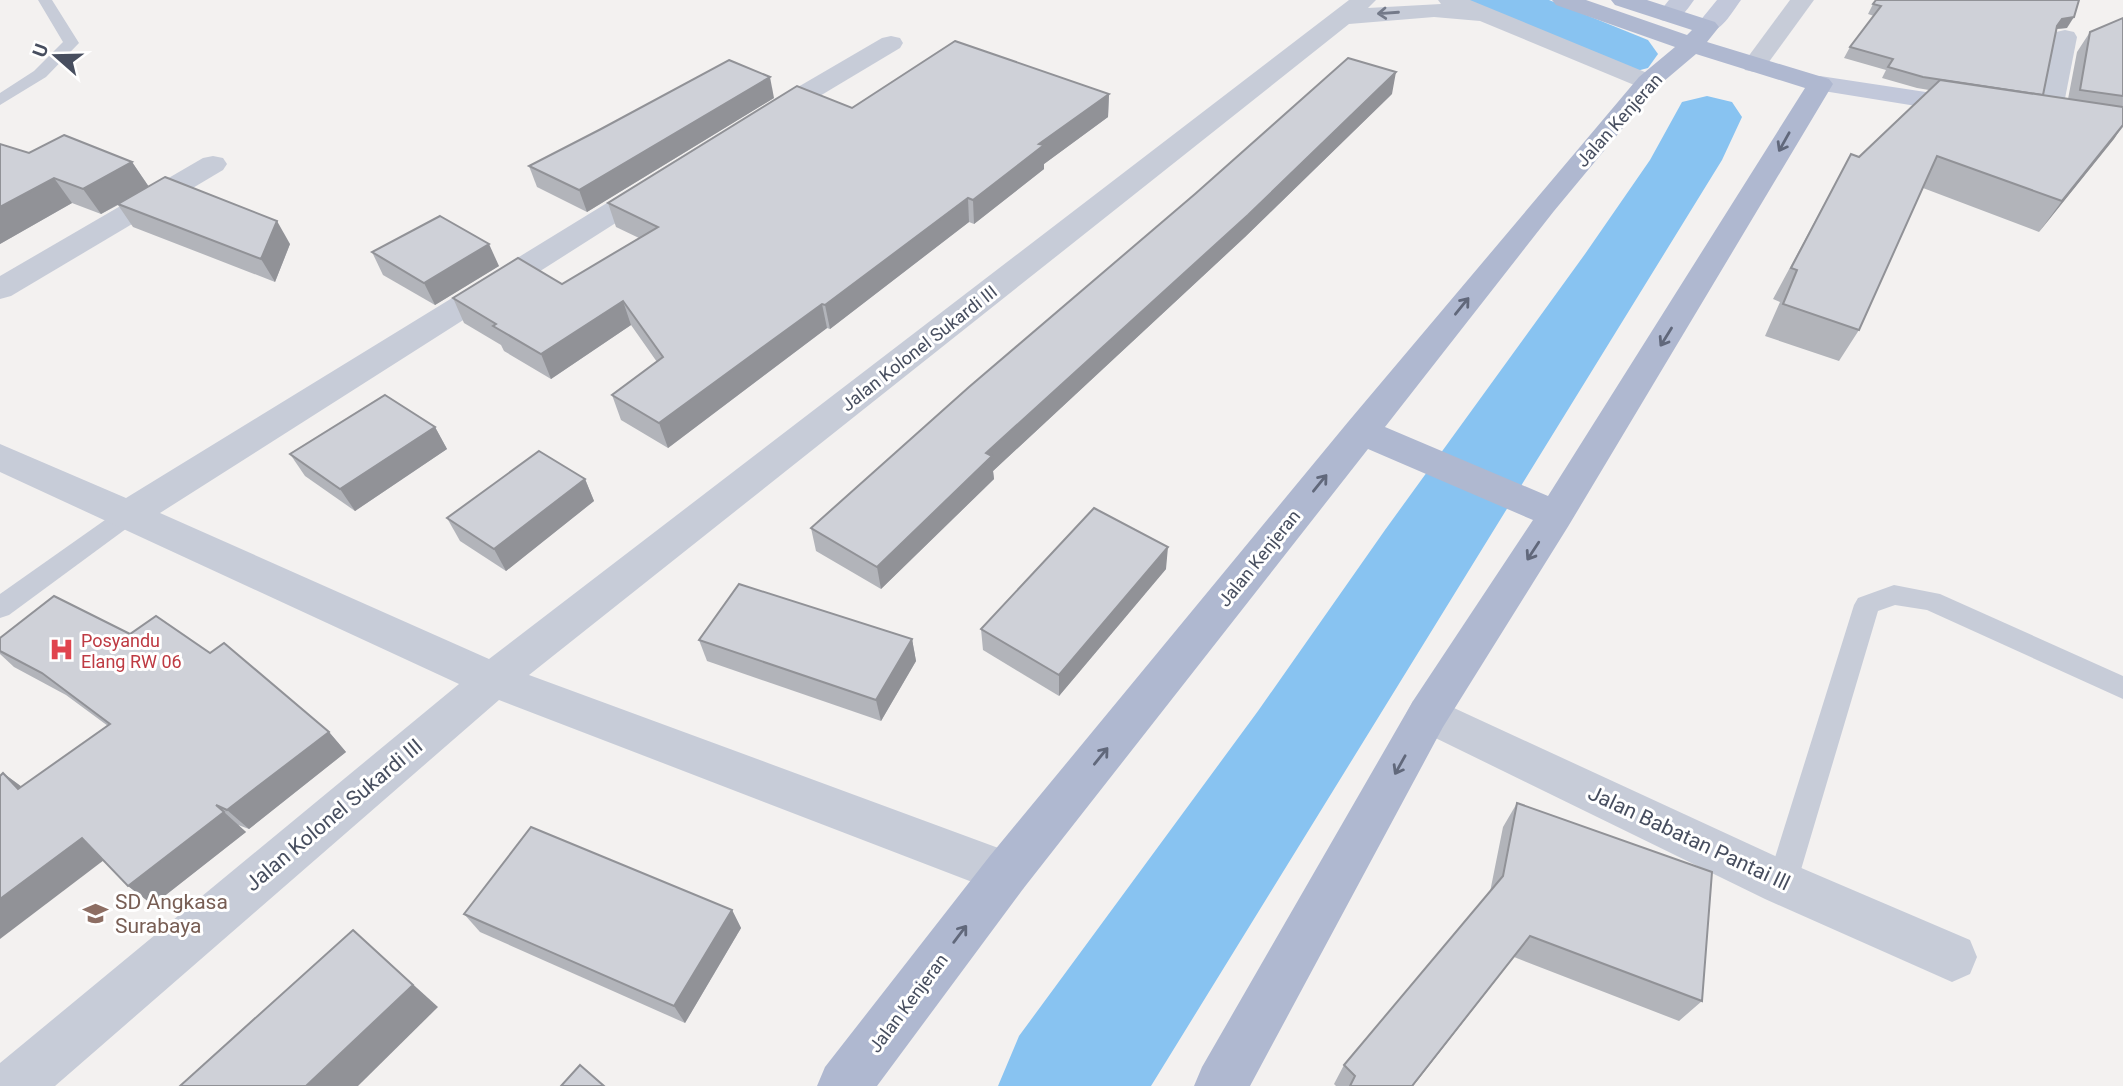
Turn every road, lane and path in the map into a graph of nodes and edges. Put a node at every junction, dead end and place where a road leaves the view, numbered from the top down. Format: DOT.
graph roads {
  1 [pos="45,0"];
  2 [pos="1450,0"];
  3 [pos="1564,0"];
  4 [pos="1623,0"];
  5 [pos="1729,0"];
  6 [pos="1802,0"];
  7 [pos="1676,7"];
  8 [pos="1354,9"];
  9 [pos="1481,14"];
  10 [pos="1651,31"];
  11 [pos="1699,36"];
  12 [pos="2065,37"];
  13 [pos="891,43"];
  14 [pos="1754,65"];
  15 [pos="1648,82"];
  16 [pos="1820,84"];
  17 [pos="0,100"];
  18 [pos="1995,111"];
  19 [pos="2022,115"];
  20 [pos="2061,121"];
  21 [pos="739,134"];
  22 [pos="213,164"];
  23 [pos="680,170"];
  24 [pos="0,289"];
  25 [pos="1366,434"];
  26 [pos="0,457"];
  27 [pos="1549,512"];
  28 [pos="130,514"];
  29 [pos="0,608"];
  30 [pos="493,680"];
  31 [pos="2123,688"];
  32 [pos="1428,714"];
  33 [pos="1006,873"];
  34 [pos="1782,883"];
  35 [pos="1952,957"];
  36 [pos="14,1086"];
  37 [pos="844,1086"];
  38 [pos="1221,1086"];
  1 -- 17 [label="lane"];
  2 -- 9 [label="street"];
  3 -- 10 [label="main road"];
  4 -- 7 [label="main road"];
  5 -- 11 [label="main road"];
  6 -- 14 [label="street"];
  7 -- 10 [label="main road"];
  7 -- 11 [label="main road"];
  9 -- 8 [label="street, Jalan Kolonel Sukardi III, one-way"];
  8 -- 30 [label="street, Jalan Kolonel Sukardi III"];
  9 -- 15 [label="street"];
  10 -- 11 [label="main road"];
  11 -- 14 [label="main road"];
  11 -- 15 [label="main road, Jalan Kenjeran"];
  12 -- 20 [label="street"];
  13 -- 21 [label="street"];
  14 -- 16 [label="main road"];
  25 -- 15 [label="main road, Jalan Kenjeran, one-way"];
  16 -- 18 [label="main road"];
  16 -- 27 [label="main road, one-way"];
  19 -- 20 [label="main road"];
  22 -- 24 [label="street"];
  23 -- 28 [label="street"];
  25 -- 27 [label="main road"];
  33 -- 25 [label="main road, Jalan Kenjeran, one-way"];
  26 -- 28 [label="street"];
  27 -- 32 [label="main road, one-way"];
  28 -- 29 [label="lane"];
  28 -- 30 [label="street"];
  30 -- 33 [label="street"];
  30 -- 36 [label="street, Jalan Kolonel Sukardi III"];
  31 -- 34 [label="lane"];
  32 -- 34 [label="street, Jalan Babatan Pantai Ill"];
  32 -- 38 [label="main road, one-way"];
  37 -- 33 [label="main road, Jalan Kenjeran, one-way"];
  34 -- 35 [label="street, Jalan Babatan Pantai Ill"];
}
